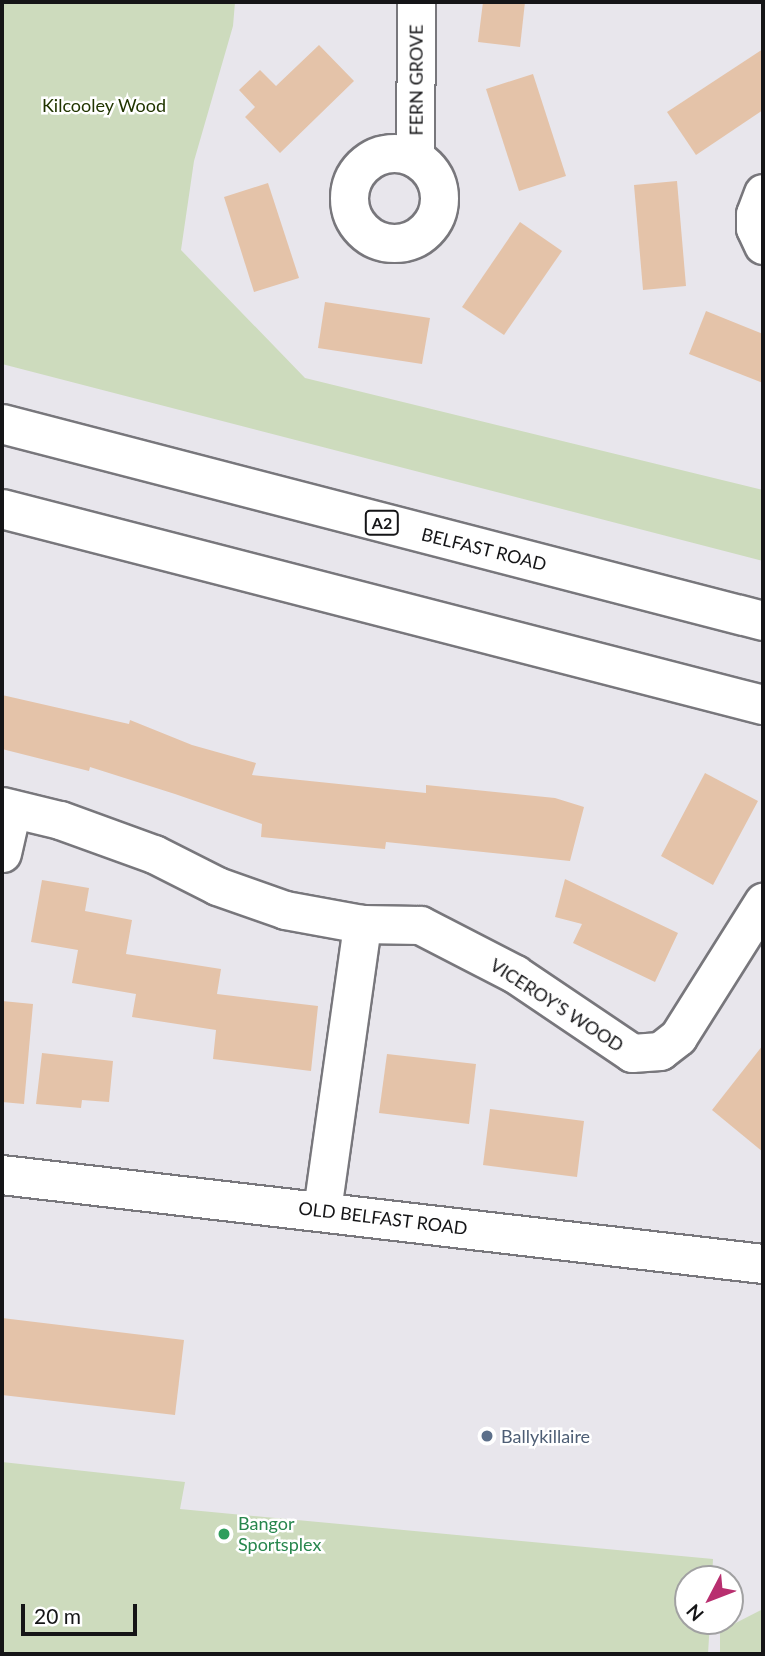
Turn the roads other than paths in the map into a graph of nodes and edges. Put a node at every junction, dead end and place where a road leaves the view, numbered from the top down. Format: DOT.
graph roads {
  1 [pos="416,2"];
  2 [pos="415,158"];
  3 [pos="763,193"];
  4 [pos="763,245"];
  5 [pos="2,424"];
  6 [pos="2,509"];
  7 [pos="763,621"];
  8 [pos="763,705"];
  9 [pos="7,807"];
  10 [pos="2,853"];
  11 [pos="763,902"];
  12 [pos="362,924"];
  13 [pos="2,1175"];
  14 [pos="322,1210"];
  15 [pos="763,1264"];
  1 -- 2 [label="street, FERN GROVE"];
  3 -- 4 [label="street"];
  5 -- 7 [label="main road, BELFAST ROAD / A2"];
  6 -- 8 [label="main road"];
  9 -- 10 [label="street, VICEROY'S WOOD"];
  9 -- 12 [label="street, VICEROY'S WOOD"];
  11 -- 12 [label="street, VICEROY'S WOOD"];
  12 -- 14 [label="street"];
  13 -- 14 [label="main road, OLD BELFAST ROAD"];
  14 -- 15 [label="main road, OLD BELFAST ROAD"];
}
